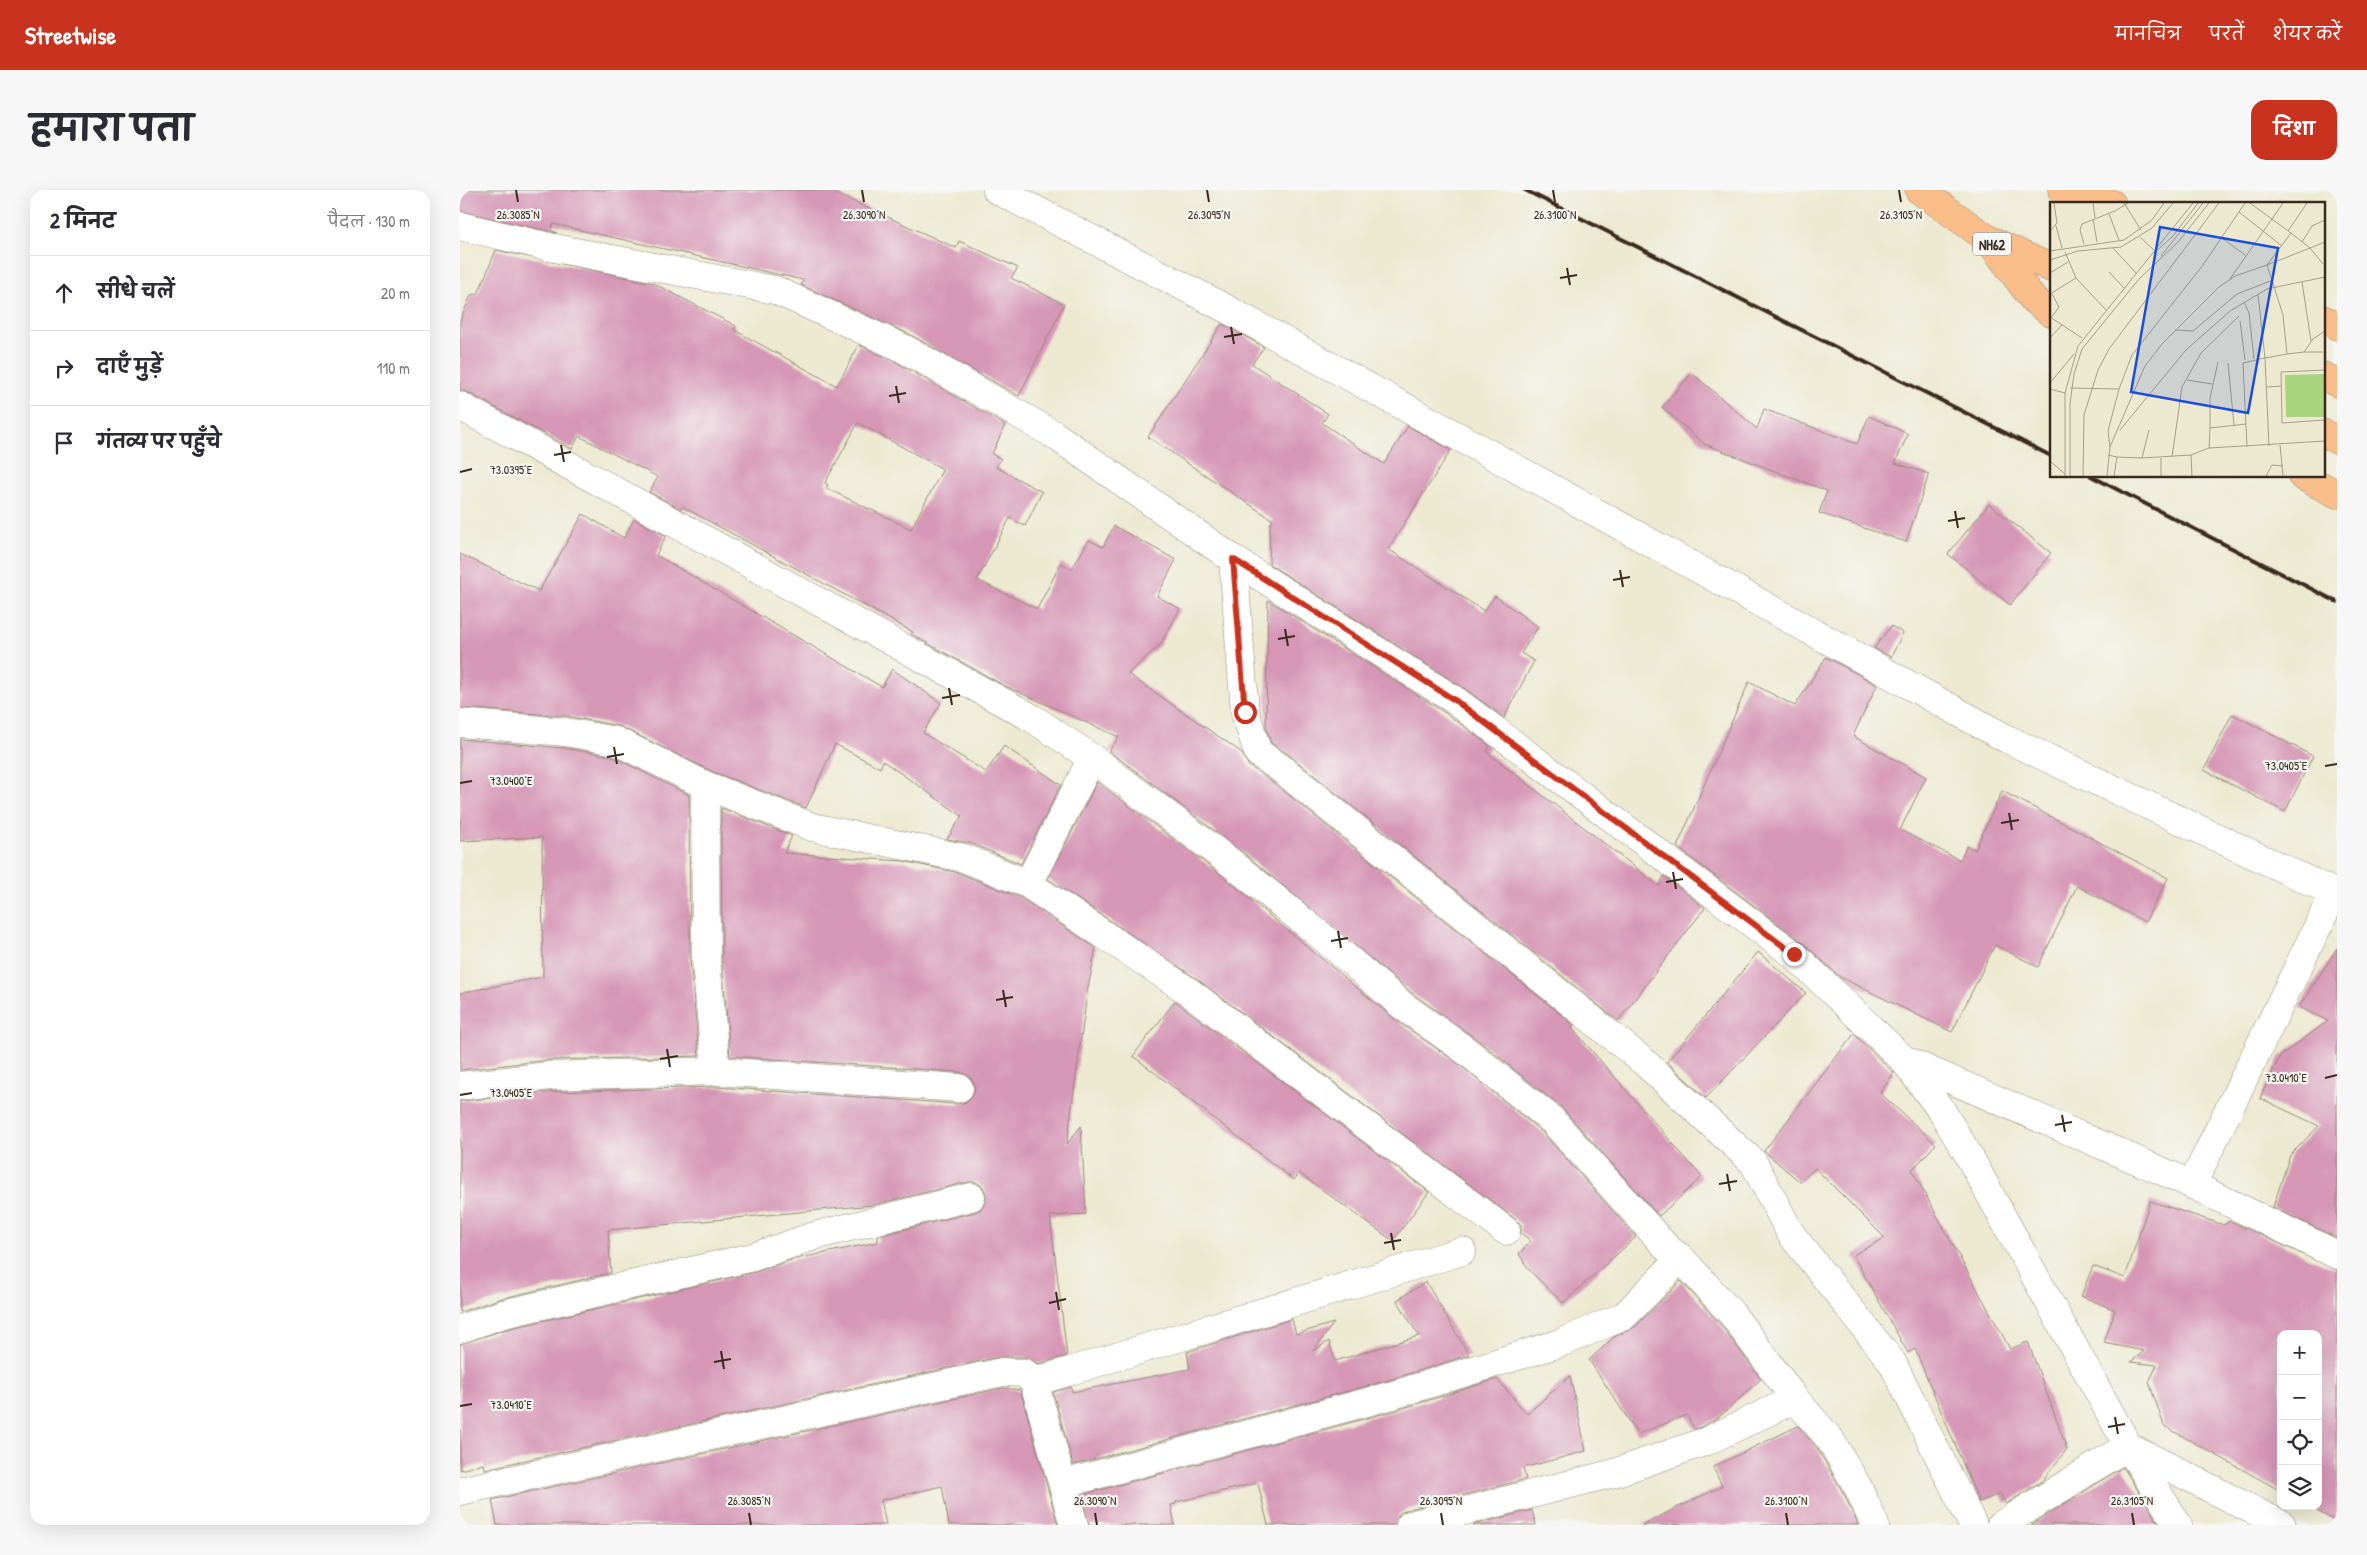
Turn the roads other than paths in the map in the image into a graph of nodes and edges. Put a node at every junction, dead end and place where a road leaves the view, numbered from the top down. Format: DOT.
graph roads {
  1 [pos="997,190"];
  2 [pos="1919,190"];
  3 [pos="2062,190"];
  4 [pos="2078,190"];
  5 [pos="2071,202"];
  6 [pos="2107,202"];
  7 [pos="460,226"];
  8 [pos="1988,239"];
  9 [pos="2050,268"];
  10 [pos="2050,312"];
  11 [pos="2324,320"];
  12 [pos="2337,326"];
  13 [pos="2324,376"];
  14 [pos="2337,383"];
  15 [pos="460,406"];
  16 [pos="2324,434"];
  17 [pos="2337,440"];
  18 [pos="2306,478"];
  19 [pos="2337,494"];
  20 [pos="1233,559"];
  21 [pos="460,723"];
  22 [pos="1092,758"];
  23 [pos="705,786"];
  24 [pos="1028,884"];
  25 [pos="2336,893"];
  26 [pos="1903,1059"];
  27 [pos="716,1071"];
  28 [pos="460,1086"];
  29 [pos="959,1088"];
  30 [pos="2192,1185"];
  31 [pos="972,1197"];
  32 [pos="1506,1231"];
  33 [pos="1462,1251"];
  34 [pos="2337,1254"];
  35 [pos="1681,1258"];
  36 [pos="460,1329"];
  37 [pos="1034,1382"];
  38 [pos="1795,1399"];
  39 [pos="2128,1446"];
  40 [pos="1063,1484"];
  41 [pos="460,1490"];
  42 [pos="1074,1525"];
  43 [pos="1410,1525"];
  44 [pos="1875,1525"];
  45 [pos="1973,1525"];
  46 [pos="2001,1525"];
  47 [pos="2178,1525"];
  48 [pos="2282,1525"];
  1 -- 25 [label="street"];
  2 -- 8 [label="main road, NH62"];
  3 -- 5 [label="main road"];
  4 -- 6 [label="main road"];
  7 -- 20 [label="street"];
  8 -- 9 [label="main road"];
  8 -- 10 [label="main road, NH62"];
  11 -- 12 [label="main road"];
  13 -- 14 [label="main road"];
  15 -- 22 [label="street"];
  16 -- 17 [label="main road"];
  18 -- 19 [label="main road"];
  20 -- 26 [label="street"];
  20 -- 45 [label="street"];
  21 -- 23 [label="street"];
  22 -- 24 [label="street"];
  22 -- 35 [label="street"];
  23 -- 24 [label="street"];
  23 -- 27 [label="street"];
  24 -- 32 [label="street"];
  25 -- 30 [label="street"];
  26 -- 30 [label="street"];
  26 -- 39 [label="street"];
  27 -- 28 [label="street"];
  27 -- 29 [label="street"];
  30 -- 34 [label="street"];
  31 -- 36 [label="street"];
  33 -- 37 [label="street"];
  35 -- 38 [label="street"];
  35 -- 40 [label="street"];
  37 -- 40 [label="street"];
  37 -- 41 [label="street"];
  38 -- 43 [label="street"];
  38 -- 44 [label="street"];
  39 -- 46 [label="street"];
  39 -- 47 [label="street"];
  39 -- 48 [label="street"];
  40 -- 42 [label="street"];
}
